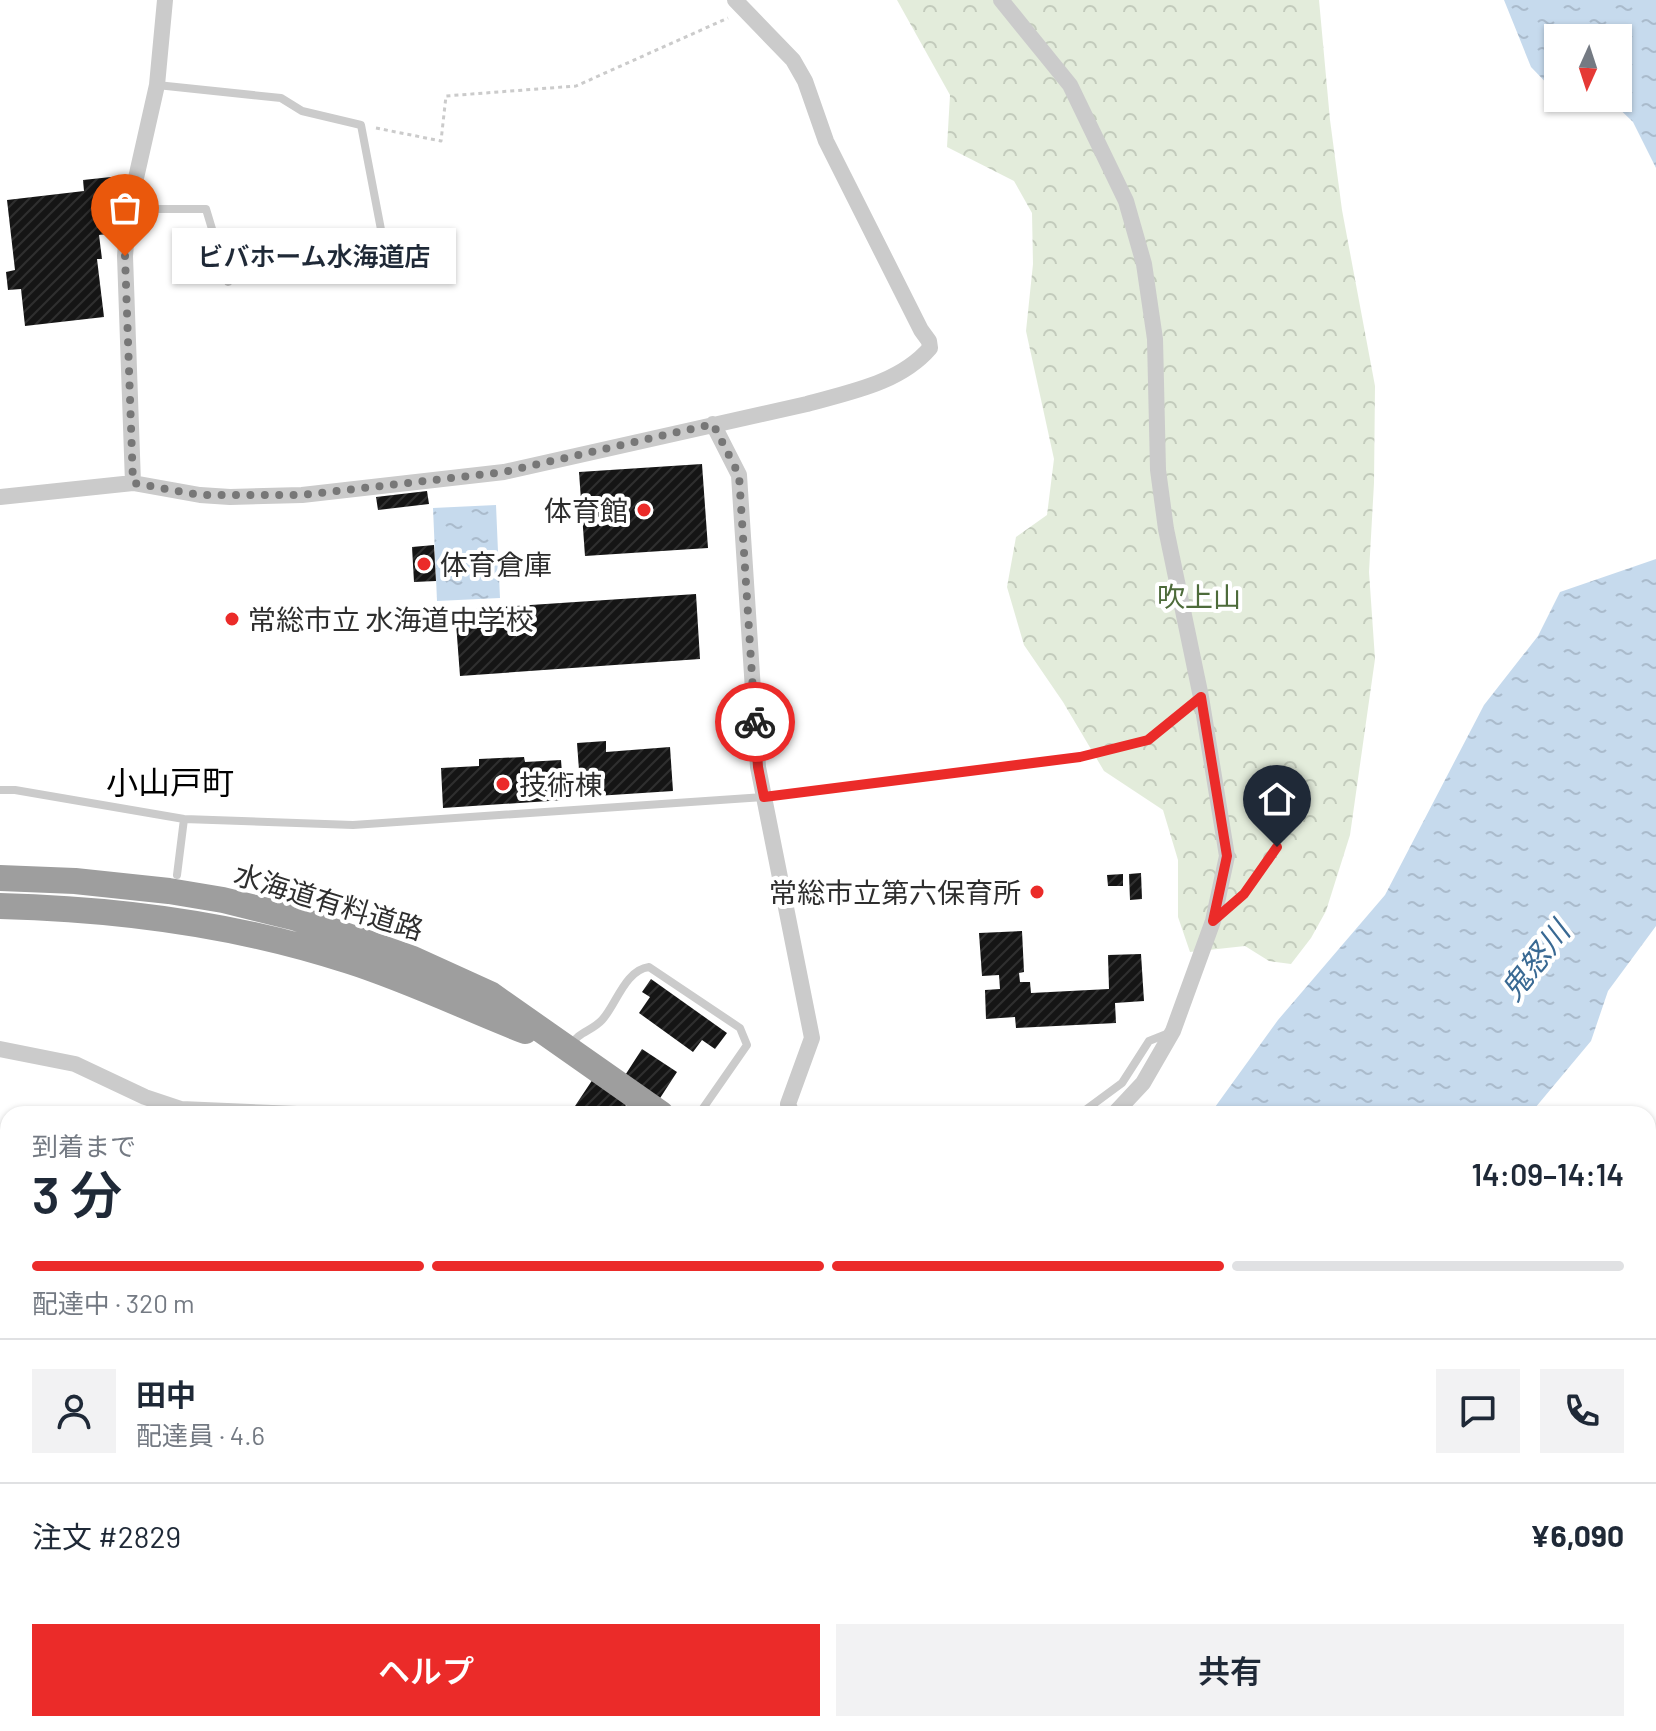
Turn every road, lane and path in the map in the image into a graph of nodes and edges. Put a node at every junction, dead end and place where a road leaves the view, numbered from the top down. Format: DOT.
graph roads {
  1 [pos="165,0"];
  2 [pos="1001,0"];
  3 [pos="740,5"];
  4 [pos="157,85"];
  5 [pos="361,125"];
  6 [pos="129,209"];
  7 [pos="383,240"];
  8 [pos="228,282"];
  9 [pos="713,424"];
  10 [pos="133,483"];
  11 [pos="0,497"];
  12 [pos="1201,697"];
  13 [pos="0,790"];
  14 [pos="764,797"];
  15 [pos="184,819"];
  16 [pos="1277,847"];
  17 [pos="177,875"];
  18 [pos="0,878"];
  19 [pos="0,906"];
  20 [pos="1213,921"];
  21 [pos="1173,1031"];
  22 [pos="0,1049"];
  23 [pos="569,1049"];
  24 [pos="172,1106"];
  25 [pos="650,1106"];
  26 [pos="705,1106"];
  27 [pos="789,1106"];
  28 [pos="1091,1106"];
  29 [pos="1121,1106"];
  1 -- 4 [label="street"];
  2 -- 12 [label="street"];
  3 -- 5 [label="path"];
  3 -- 9 [label="street"];
  4 -- 5 [label="lane"];
  4 -- 6 [label="street"];
  5 -- 7 [label="lane"];
  6 -- 8 [label="lane"];
  6 -- 10 [label="street"];
  9 -- 10 [label="street"];
  9 -- 14 [label="street"];
  10 -- 11 [label="street"];
  12 -- 14 [label="lane"];
  12 -- 20 [label="street"];
  13 -- 15 [label="lane"];
  14 -- 15 [label="lane"];
  14 -- 27 [label="street"];
  15 -- 17 [label="lane"];
  16 -- 20 [label="lane"];
  18 -- 23 [label="highway, 水海道有料道路"];
  19 -- 23 [label="highway, 水海道有料道路"];
  20 -- 21 [label="street"];
  21 -- 28 [label="lane"];
  21 -- 29 [label="street"];
  22 -- 24 [label="street"];
  23 -- 25 [label="highway, 水海道有料道路"];
  23 -- 26 [label="lane"];
}
